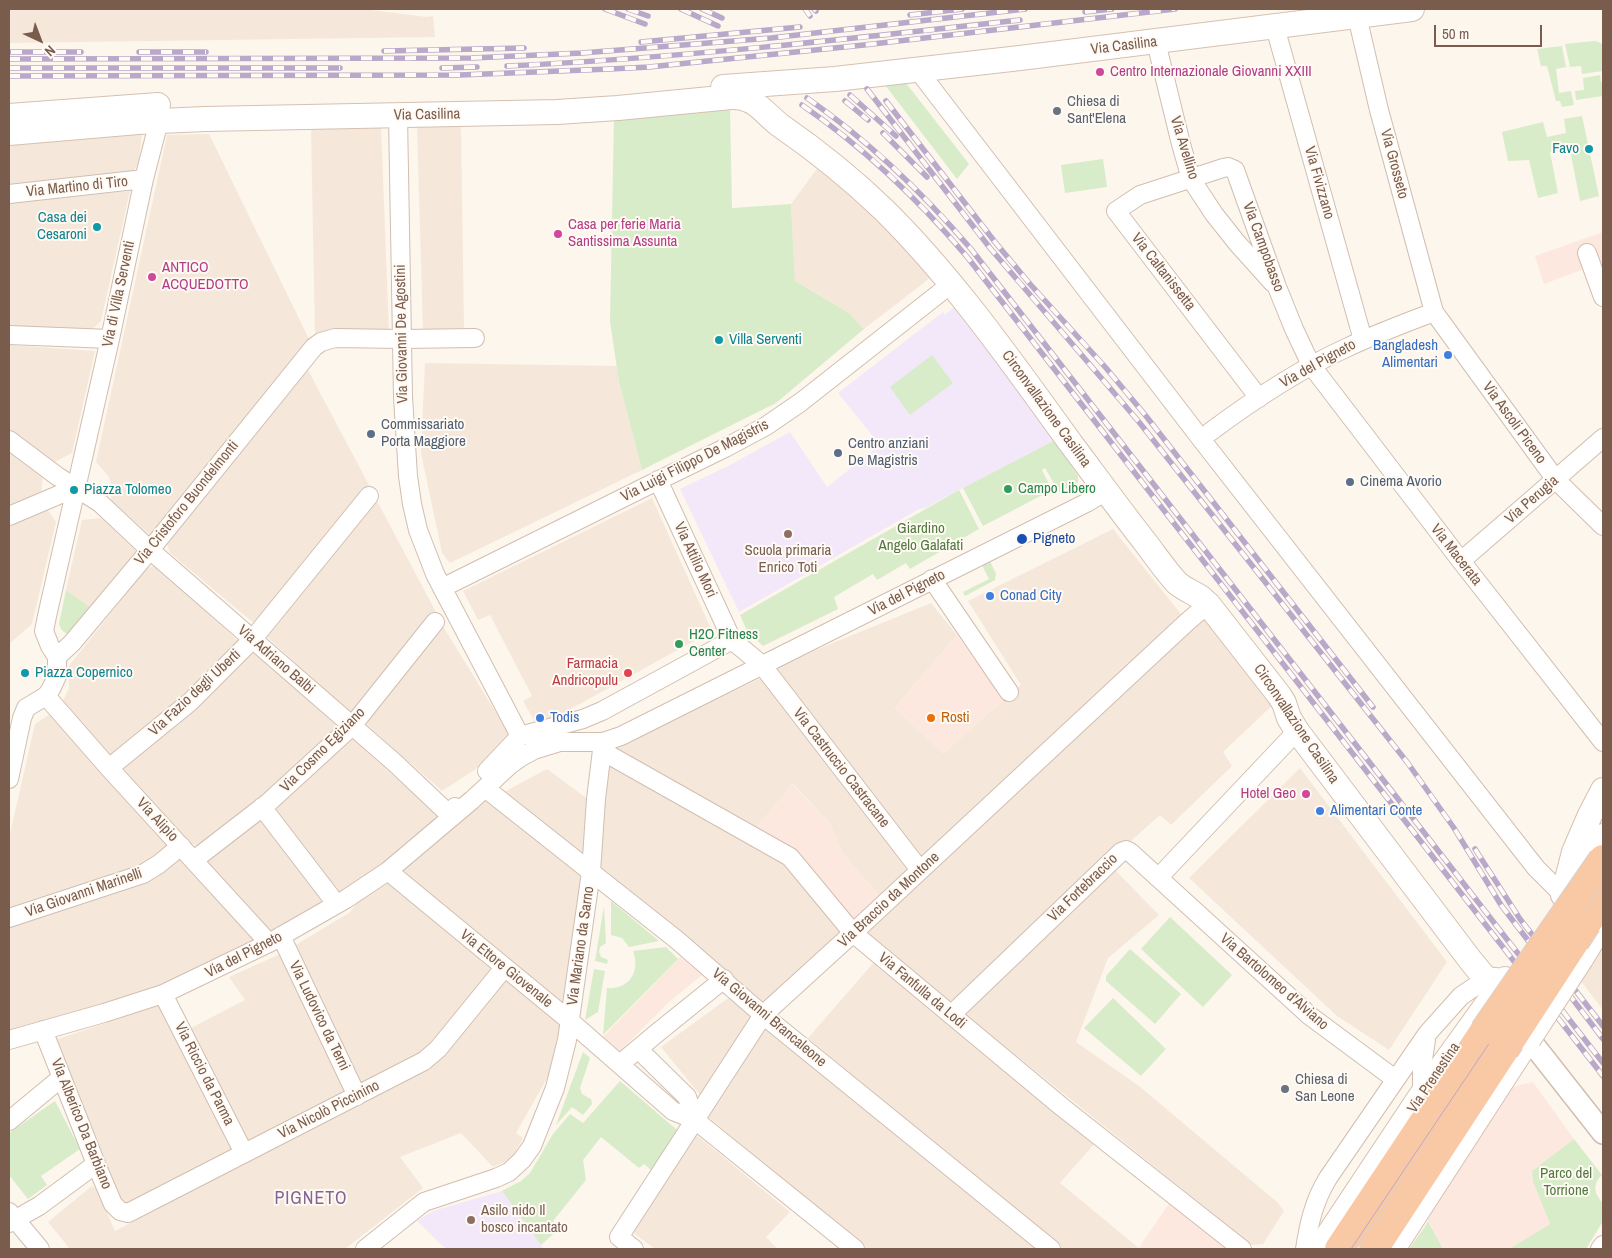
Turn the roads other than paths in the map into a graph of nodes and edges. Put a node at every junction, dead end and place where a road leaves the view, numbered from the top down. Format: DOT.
graph roads {
  1 [pos="1412,9"];
  2 [pos="1357,16"];
  3 [pos="1275,27"];
  4 [pos="1156,42"];
  5 [pos="916,70"];
  6 [pos="835,79"];
  7 [pos="760,107"];
  8 [pos="9,116"];
  9 [pos="398,116"];
  10 [pos="159,121"];
  11 [pos="9,133"];
  12 [pos="1191,179"];
  13 [pos="144,180"];
  14 [pos="9,194"];
  15 [pos="1587,253"];
  16 [pos="951,284"];
  17 [pos="1277,287"];
  18 [pos="1603,297"];
  19 [pos="1434,312"];
  20 [pos="9,335"];
  21 [pos="475,338"];
  22 [pos="110,339"];
  23 [pos="402,339"];
  24 [pos="1363,340"];
  25 [pos="1312,365"];
  26 [pos="1259,398"];
  27 [pos="1210,432"];
  28 [pos="1603,438"];
  29 [pos="9,440"];
  30 [pos="658,480"];
  31 [pos="1556,480"];
  32 [pos="76,488"];
  33 [pos="1106,491"];
  34 [pos="369,496"];
  35 [pos="9,516"];
  36 [pos="1603,526"];
  37 [pos="150,550"];
  38 [pos="1461,561"];
  39 [pos="932,579"];
  40 [pos="442,588"];
  41 [pos="1208,604"];
  42 [pos="435,622"];
  43 [pos="252,640"];
  44 [pos="732,640"];
  45 [pos="57,657"];
  46 [pos="762,665"];
  47 [pos="1009,692"];
  48 [pos="46,696"];
  49 [pos="352,726"];
  50 [pos="1297,731"];
  51 [pos="520,736"];
  52 [pos="603,742"];
  53 [pos="1603,742"];
  54 [pos="109,768"];
  55 [pos="9,779"];
  56 [pos="485,788"];
  57 [pos="1603,790"];
  58 [pos="262,807"];
  59 [pos="1590,815"];
  60 [pos="452,816"];
  61 [pos="181,846"];
  62 [pos="1602,850"];
  63 [pos="194,860"];
  64 [pos="920,870"];
  65 [pos="388,871"];
  66 [pos="591,872"];
  67 [pos="1158,878"];
  68 [pos="331,897"];
  69 [pos="1603,899"];
  70 [pos="1557,902"];
  71 [pos="9,918"];
  72 [pos="1603,923"];
  73 [pos="853,933"];
  74 [pos="275,940"];
  75 [pos="504,968"];
  76 [pos="1500,977"];
  77 [pos="724,980"];
  78 [pos="163,994"];
  79 [pos="763,1015"];
  80 [pos="951,1015"];
  81 [pos="570,1021"];
  82 [pos="43,1030"];
  83 [pos="1427,1034"];
  84 [pos="1529,1039"];
  85 [pos="9,1040"];
  86 [pos="638,1049"];
  87 [pos="620,1064"];
  88 [pos="61,1078"];
  89 [pos="1395,1079"];
  90 [pos="1422,1094"];
  91 [pos="358,1096"];
  92 [pos="695,1120"];
  93 [pos="9,1121"];
  94 [pos="1603,1133"];
  95 [pos="244,1154"];
  96 [pos="96,1164"];
  97 [pos="124,1213"];
  98 [pos="11,1219"];
  99 [pos="1603,1245"];
  100 [pos="40,1249"];
  101 [pos="365,1249"];
  102 [pos="634,1249"];
  103 [pos="855,1249"];
  104 [pos="1051,1249"];
  105 [pos="1242,1249"];
  106 [pos="1305,1249"];
  107 [pos="1319,1249"];
  108 [pos="1339,1249"];
  109 [pos="1374,1249"];
  110 [pos="1393,1249"];
  111 [pos="1600,1249"];
  1 -- 2 [label="main road, Via Casilina"];
  2 -- 3 [label="main road, Via Casilina"];
  2 -- 19 [label="street, Via Grosseto"];
  3 -- 4 [label="main road, Via Casilina"];
  3 -- 24 [label="street, Via Fivizzano"];
  4 -- 5 [label="main road, Via Casilina"];
  4 -- 12 [label="street, Via Avellino"];
  5 -- 6 [label="main road, Via Casilina"];
  5 -- 70 [label="street"];
  6 -- 7 [label="street, Via Casilina"];
  6 -- 8 [label="main road, Via Casilina"];
  7 -- 9 [label="main road, Via Casilina"];
  7 -- 16 [label="main road, Circonvallazione Casilina"];
  9 -- 10 [label="main road, Via Casilina"];
  9 -- 23 [label="street, Via Giovanni De Agostini"];
  10 -- 11 [label="main road, Via Casilina"];
  10 -- 13 [label="street, Via di Villa Serventi"];
  12 -- 17 [label="street, Via Avellino"];
  12 -- 17 [label="street, Via Campobasso"];
  12 -- 26 [label="street, Via Caltanissetta"];
  13 -- 14 [label="street, Via Martino di Tiro"];
  13 -- 22 [label="street, Via di Villa Serventi"];
  15 -- 18 [label="street"];
  16 -- 30 [label="street, Via Luigi Filippo De Magistris"];
  16 -- 33 [label="main road, Circonvallazione Casilina"];
  17 -- 25 [label="street, Via Campobasso"];
  19 -- 24 [label="street, Via del Pigneto"];
  19 -- 31 [label="street, Via Ascoli Piceno"];
  20 -- 22 [label="street"];
  21 -- 23 [label="street"];
  22 -- 32 [label="street, Via di Villa Serventi"];
  23 -- 37 [label="street, Via Cristoforo Buondelmonti"];
  23 -- 40 [label="street, Via Giovanni De Agostini"];
  24 -- 25 [label="street, Via del Pigneto"];
  25 -- 26 [label="street, Via del Pigneto"];
  25 -- 38 [label="street, Via Macerata"];
  26 -- 27 [label="street, Via del Pigneto"];
  28 -- 31 [label="street, Via Perugia"];
  29 -- 32 [label="street"];
  30 -- 40 [label="street, Via Luigi Filippo De Magistris"];
  30 -- 44 [label="street, Via Attilio Mori"];
  31 -- 36 [label="street, Via Ascoli Piceno"];
  31 -- 38 [label="street, Via Perugia"];
  32 -- 35 [label="street"];
  32 -- 37 [label="street, Via Adriano Balbi"];
  32 -- 45 [label="street"];
  33 -- 39 [label="street, Via del Pigneto"];
  33 -- 41 [label="main road, Circonvallazione Casilina"];
  34 -- 43 [label="street, Via Fazio degli Uberti"];
  37 -- 43 [label="street, Via Adriano Balbi"];
  37 -- 45 [label="street, Via Cristoforo Buondelmonti"];
  38 -- 53 [label="street, Via Macerata"];
  39 -- 46 [label="street, Via del Pigneto"];
  39 -- 47 [label="street"];
  40 -- 51 [label="street, Via Giovanni De Agostini"];
  41 -- 50 [label="main road, Circonvallazione Casilina"];
  41 -- 64 [label="street, Via Braccio da Montone"];
  42 -- 49 [label="street, Via Cosmo Egiziano"];
  43 -- 49 [label="street, Via Adriano Balbi"];
  43 -- 54 [label="street, Via Fazio degli Uberti"];
  44 -- 46 [label="street"];
  44 -- 51 [label="street"];
  45 -- 48 [label="street"];
  46 -- 52 [label="street, Via del Pigneto"];
  46 -- 64 [label="street, Via Castruccio Castracane"];
  48 -- 54 [label="street, Via Alipio"];
  48 -- 55 [label="street"];
  49 -- 58 [label="street, Via Cosmo Egiziano"];
  49 -- 60 [label="street, Via Adriano Balbi"];
  50 -- 67 [label="street"];
  50 -- 76 [label="main road, Circonvallazione Casilina"];
  51 -- 60 [label="street, Via del Pigneto"];
  52 -- 56 [label="street, Via del Pigneto"];
  52 -- 66 [label="street, Via Mariano da Sarno"];
  52 -- 73 [label="street, Via Fanfulla da Lodi"];
  54 -- 61 [label="street, Via Alipio"];
  56 -- 60 [label="street, Via del Pigneto"];
  56 -- 66 [label="street, Via Giovanni Brancaleone"];
  57 -- 59 [label="main road"];
  58 -- 63 [label="street, Via Cosmo Egiziano"];
  58 -- 68 [label="street"];
  59 -- 62 [label="main road"];
  59 -- 70 [label="main road"];
  60 -- 65 [label="street, Via del Pigneto"];
  61 -- 63 [label="street, Via Alipio"];
  61 -- 71 [label="street, Via Giovanni Marinelli"];
  62 -- 70 [label="main road, Via Prenestina"];
  62 -- 108 [label="highway, bridge"];
  63 -- 74 [label="street, Via Alipio"];
  64 -- 73 [label="street, Via Braccio da Montone"];
  65 -- 74 [label="street, Via del Pigneto"];
  65 -- 75 [label="street, Via Ettore Giovenale"];
  66 -- 77 [label="street, Via Giovanni Brancaleone"];
  66 -- 81 [label="street, Via Mariano da Sarno"];
  67 -- 80 [label="street, Via Fortebraccio"];
  67 -- 89 [label="street, Via Bartolomeo d'Alviano"];
  69 -- 70 [label="street"];
  69 -- 109 [label="highway, bridge"];
  70 -- 76 [label="main road, Via Prenestina"];
  72 -- 84 [label="main road, bridge"];
  73 -- 79 [label="street, Via Braccio da Montone"];
  73 -- 80 [label="street, Via Fanfulla da Lodi"];
  74 -- 78 [label="street, Via del Pigneto"];
  74 -- 91 [label="street, Via Ludovico da Terni"];
  75 -- 81 [label="street, Via Ettore Giovenale"];
  75 -- 91 [label="street, Via Nicolò Piccinino"];
  76 -- 83 [label="street, Via Prenestina"];
  76 -- 90 [label="main road, Via Prenestina"];
  77 -- 79 [label="street, Via Giovanni Brancaleone"];
  77 -- 86 [label="street"];
  78 -- 82 [label="street, Via del Pigneto"];
  78 -- 95 [label="street, Via Riccio da Parma"];
  79 -- 92 [label="street, Via Braccio da Montone"];
  79 -- 104 [label="street, Via Giovanni Brancaleone"];
  80 -- 105 [label="street, Via Fanfulla da Lodi"];
  81 -- 87 [label="street, Via Ettore Giovenale"];
  81 -- 101 [label="street, Via Mariano da Sarno"];
  82 -- 85 [label="street, Via del Pigneto"];
  82 -- 88 [label="street, Via Alberico Da Barbiano"];
  83 -- 89 [label="street, Via Prenestina"];
  83 -- 90 [label="street"];
  84 -- 94 [label="street"];
  84 -- 110 [label="main road"];
  86 -- 87 [label="street"];
  86 -- 92 [label="street"];
  87 -- 92 [label="street, Via Ettore Giovenale"];
  88 -- 93 [label="street"];
  88 -- 96 [label="street, Via Alberico Da Barbiano"];
  89 -- 106 [label="street, Via Prenestina"];
  90 -- 107 [label="main road, Via Prenestina"];
  91 -- 95 [label="street, Via Nicolò Piccinino"];
  92 -- 102 [label="street, Via Braccio da Montone"];
  92 -- 103 [label="street, Via Ettore Giovenale"];
  95 -- 97 [label="street, Via Nicolò Piccinino"];
  96 -- 97 [label="street, Via Alberico Da Barbiano"];
  96 -- 98 [label="street"];
  98 -- 100 [label="street"];
  99 -- 111 [label="street"];
}
